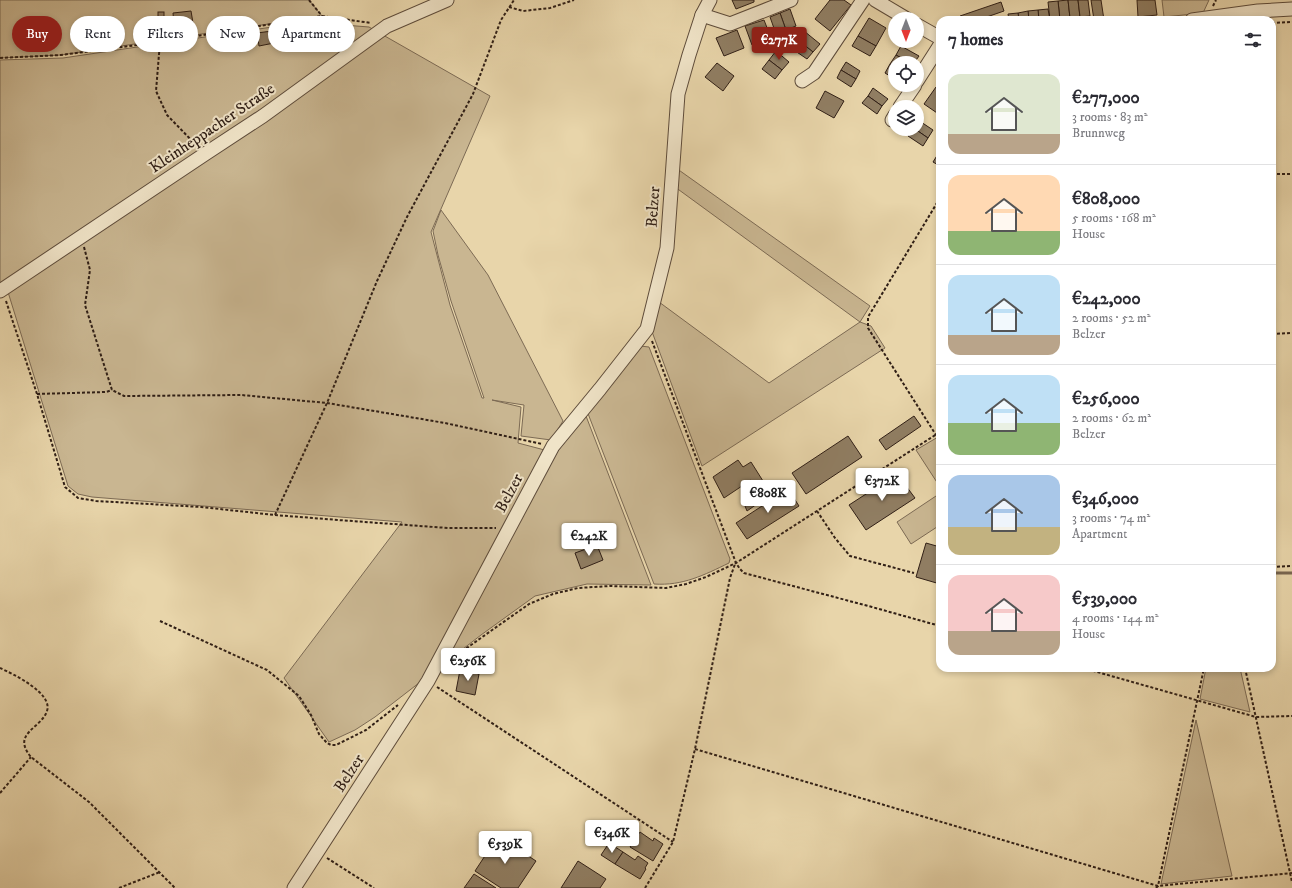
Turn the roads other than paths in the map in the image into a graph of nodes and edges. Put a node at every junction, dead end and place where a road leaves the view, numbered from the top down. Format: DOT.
graph roads {
  1 [pos="447,0"];
  2 [pos="710,0"];
  3 [pos="791,0"];
  4 [pos="863,0"];
  5 [pos="874,0"];
  6 [pos="1292,9"];
  7 [pos="895,12"];
  8 [pos="702,16"];
  9 [pos="1255,16"];
  10 [pos="924,29"];
  11 [pos="936,36"];
  12 [pos="936,51"];
  13 [pos="924,70"];
  14 [pos="802,81"];
  15 [pos="1,290"];
  16 [pos="294,888"];
  1 -- 15 [label="street, Kleinheppacher Straße"];
  2 -- 8 [label="street, Belzer"];
  3 -- 8 [label="street"];
  4 -- 14 [label="street"];
  5 -- 7 [label="street"];
  6 -- 9 [label="street"];
  8 -- 16 [label="street, Belzer"];
  10 -- 11 [label="street"];
  12 -- 13 [label="street"];
}
